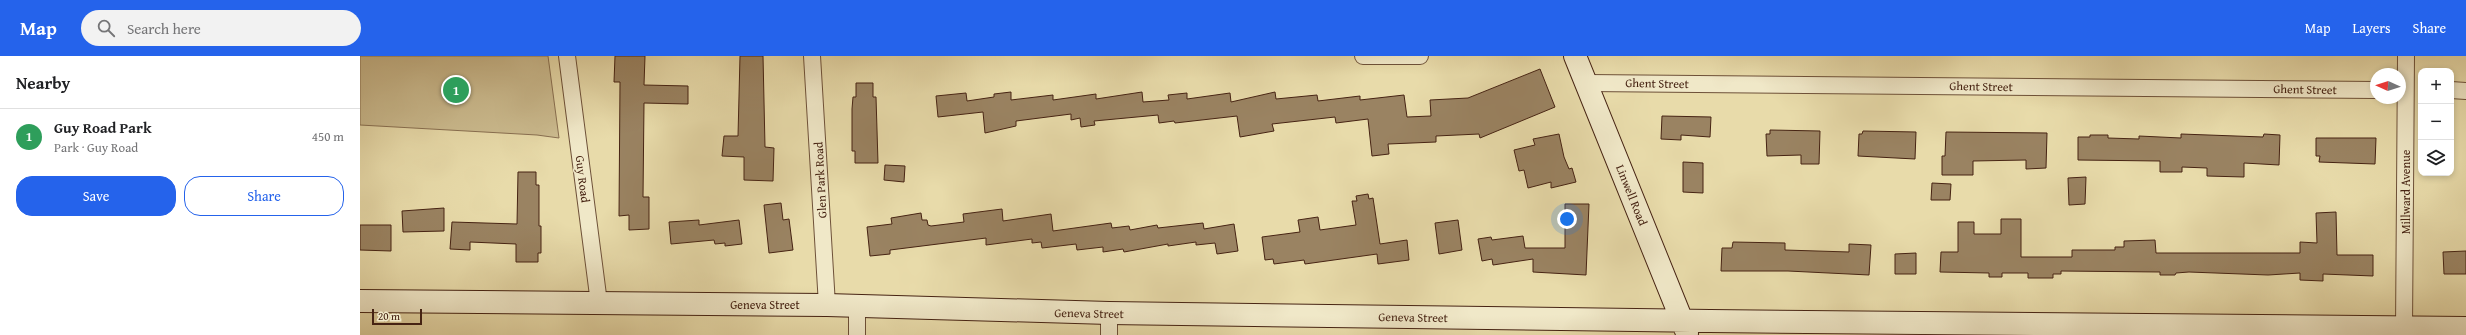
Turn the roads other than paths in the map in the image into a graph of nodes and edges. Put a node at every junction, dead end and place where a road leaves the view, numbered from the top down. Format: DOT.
graph roads {
  1 [pos="567,56"];
  2 [pos="812,56"];
  3 [pos="1364,56"];
  4 [pos="1420,56"];
  5 [pos="1575,56"];
  6 [pos="2406,56"];
  7 [pos="1586,83"];
  8 [pos="2370,90"];
  9 [pos="2409,90"];
  10 [pos="2454,90"];
  11 [pos="2466,90"];
  12 [pos="360,301"];
  13 [pos="599,303"];
  14 [pos="827,305"];
  15 [pos="857,306"];
  16 [pos="1109,313"];
  17 [pos="1685,328"];
  18 [pos="2466,328"];
  19 [pos="2404,329"];
  20 [pos="857,335"];
  21 [pos="1109,335"];
  1 -- 13 [label="street, Guy Road"];
  2 -- 14 [label="street, Glen Park Road"];
  3 -- 4 [label="street"];
  5 -- 7 [label="main road, Linwell Road"];
  6 -- 9 [label="street, Millward Avenue"];
  7 -- 8 [label="street, Ghent Street"];
  7 -- 17 [label="main road, Linwell Road"];
  9 -- 19 [label="street, Millward Avenue"];
  10 -- 11 [label="street"];
  12 -- 13 [label="main road, Geneva Street"];
  13 -- 14 [label="main road, Geneva Street"];
  14 -- 15 [label="main road, Geneva Street"];
  15 -- 16 [label="main road, Geneva Street"];
  15 -- 20 [label="street"];
  16 -- 17 [label="main road, Geneva Street"];
  16 -- 21 [label="street"];
  17 -- 19 [label="main road, Geneva Street"];
  18 -- 19 [label="main road, Geneva Street"];
}
